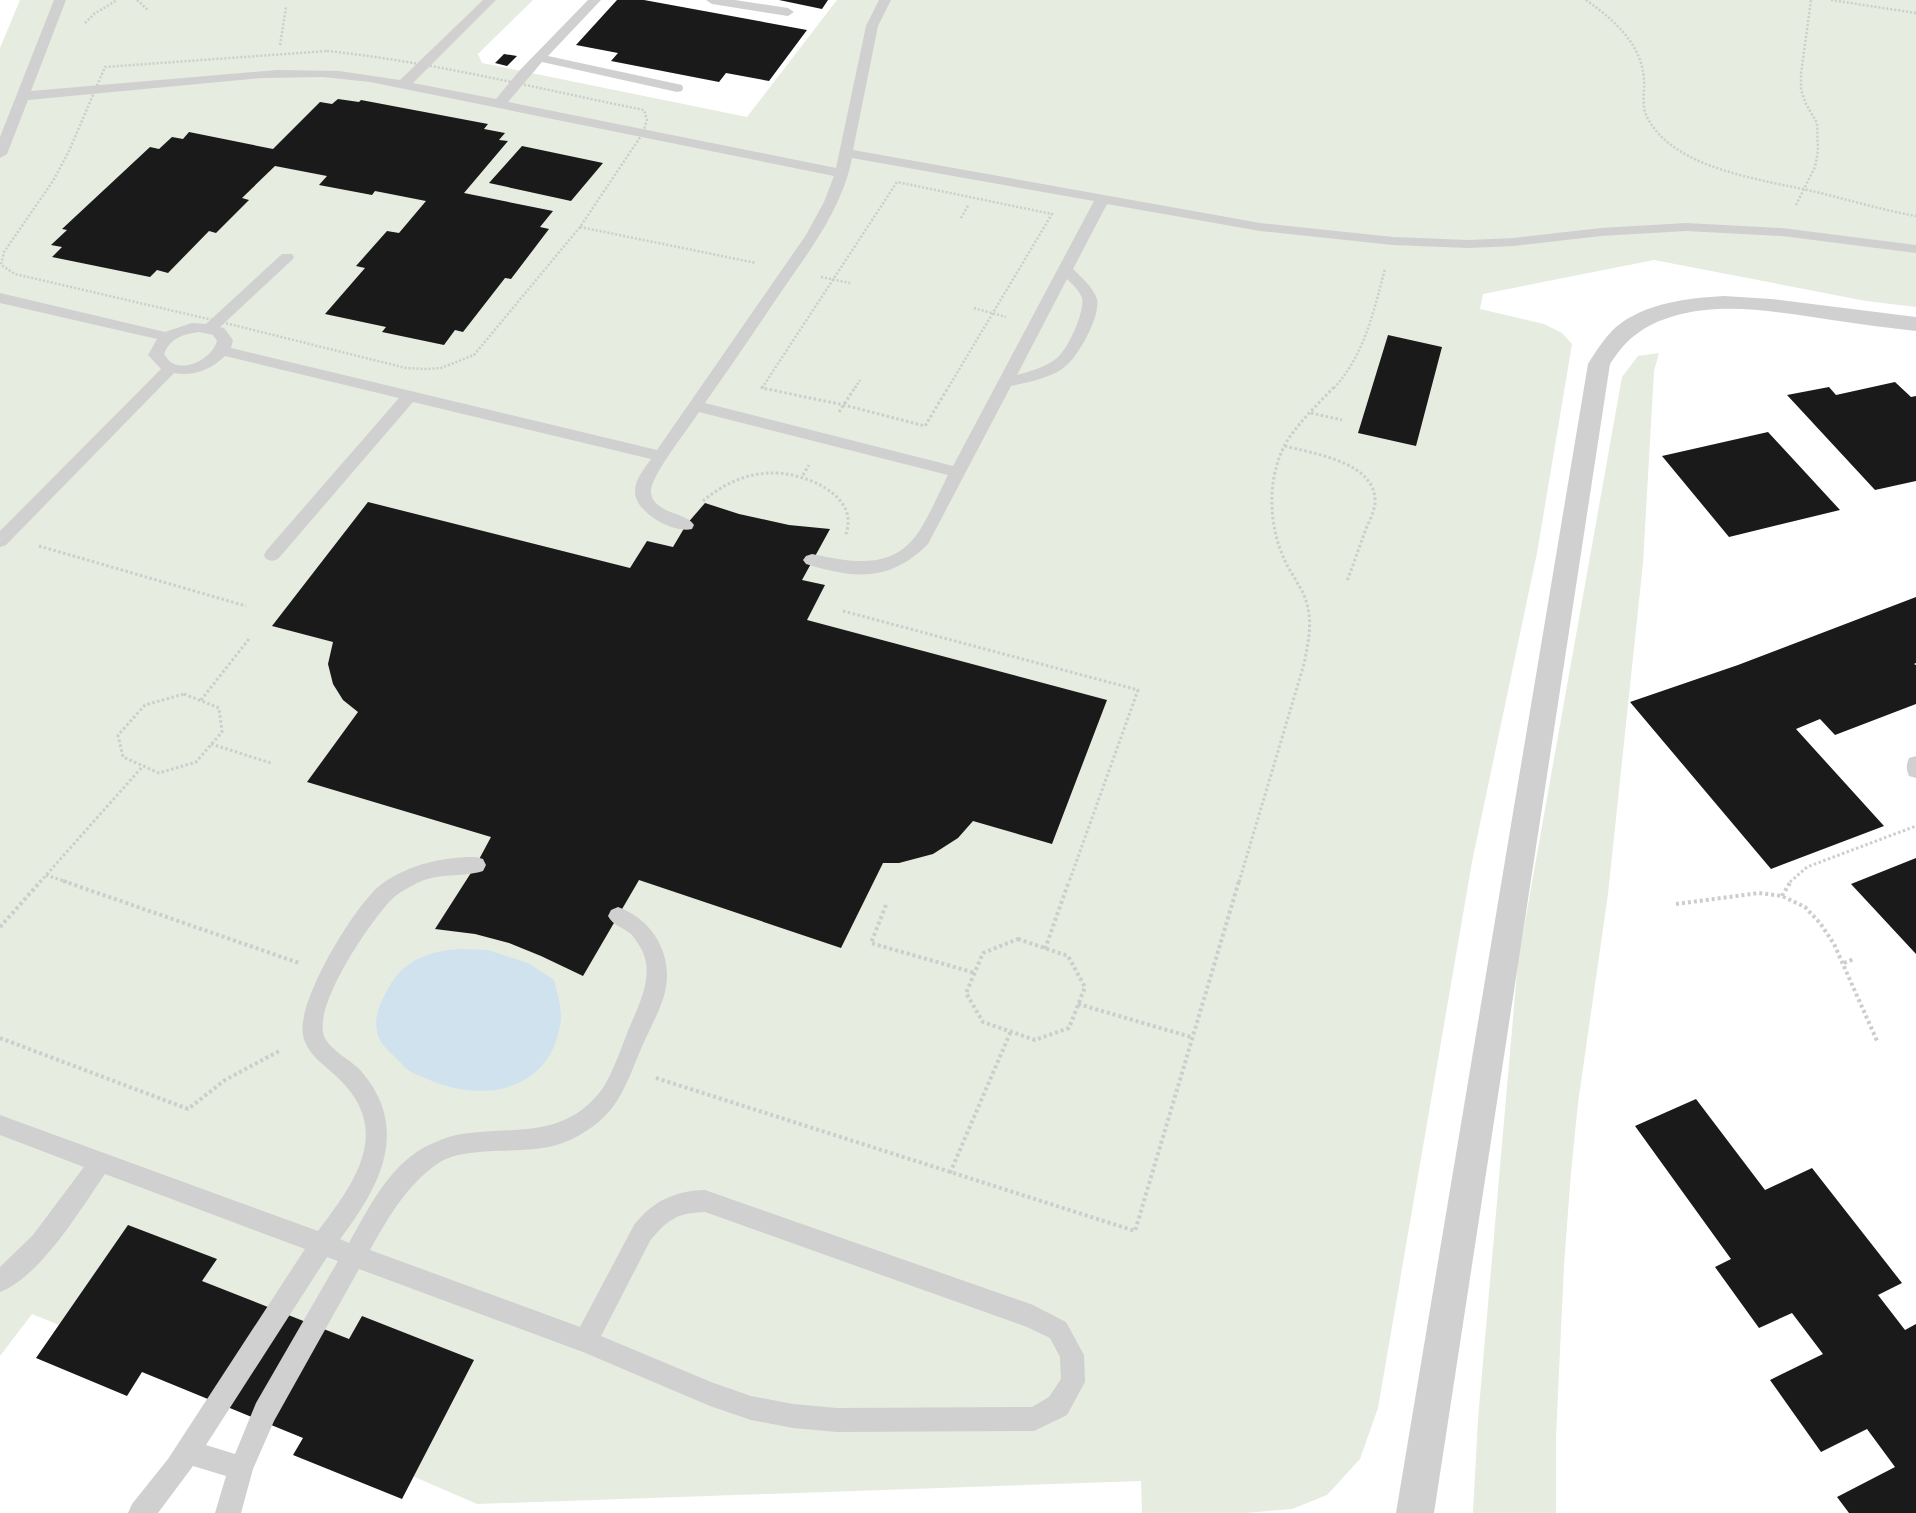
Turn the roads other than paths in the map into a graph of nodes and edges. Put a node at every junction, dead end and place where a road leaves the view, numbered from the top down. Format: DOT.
graph roads {
  1 [pos="60,0"];
  2 [pos="490,0"];
  3 [pos="595,0"];
  4 [pos="712,0"];
  5 [pos="885,0"];
  6 [pos="788,12"];
  7 [pos="539,58"];
  8 [pos="403,85"];
  9 [pos="677,88"];
  10 [pos="24,96"];
  11 [pos="499,104"];
  12 [pos="847,153"];
  13 [pos="0,154"];
  14 [pos="842,173"];
  15 [pos="1103,198"];
  16 [pos="1916,249"];
  17 [pos="287,257"];
  18 [pos="1065,269"];
  19 [pos="0,298"];
  20 [pos="214,324"];
  21 [pos="1916,324"];
  22 [pos="167,338"];
  23 [pos="224,351"];
  24 [pos="170,368"];
  25 [pos="1004,383"];
  26 [pos="408,396"];
  27 [pos="696,406"];
  28 [pos="661,456"];
  29 [pos="957,472"];
  30 [pos="684,524"];
  31 [pos="2,539"];
  32 [pos="272,555"];
  33 [pos="820,562"];
  34 [pos="1916,763"];
  35 [pos="1916,771"];
  36 [pos="476,865"];
  37 [pos="618,916"];
  38 [pos="0,1125"];
  39 [pos="101,1162"];
  40 [pos="321,1245"];
  41 [pos="353,1256"];
  42 [pos="0,1281"];
  43 [pos="585,1341"];
  44 [pos="187,1452"];
  45 [pos="242,1468"];
  46 [pos="141,1513"];
  47 [pos="228,1513"];
  48 [pos="1414,1513"];
  1 -- 10 [label="lane"];
  2 -- 8 [label="lane"];
  3 -- 7 [label="lane"];
  4 -- 6 [label="lane"];
  5 -- 12 [label="lane"];
  7 -- 9 [label="lane"];
  7 -- 11 [label="lane"];
  8 -- 10 [label="lane"];
  8 -- 11 [label="lane"];
  10 -- 13 [label="lane"];
  11 -- 14 [label="lane"];
  12 -- 14 [label="lane"];
  12 -- 15 [label="lane"];
  14 -- 27 [label="lane"];
  15 -- 16 [label="lane"];
  15 -- 18 [label="lane"];
  17 -- 20 [label="lane"];
  18 -- 25 [label="lane"];
  18 -- 25 [label="lane"];
  19 -- 22 [label="lane"];
  20 -- 22 [label="lane"];
  20 -- 23 [label="lane"];
  21 -- 48 [label="street"];
  22 -- 24 [label="lane"];
  23 -- 24 [label="lane"];
  23 -- 26 [label="lane"];
  24 -- 31 [label="lane"];
  25 -- 29 [label="lane"];
  26 -- 28 [label="lane"];
  26 -- 32 [label="lane"];
  27 -- 28 [label="lane"];
  27 -- 29 [label="lane"];
  28 -- 30 [label="lane"];
  29 -- 33 [label="lane"];
  34 -- 35 [label="lane"];
  36 -- 40 [label="lane"];
  37 -- 41 [label="lane"];
  38 -- 39 [label="lane"];
  39 -- 40 [label="lane"];
  39 -- 42 [label="lane"];
  40 -- 41 [label="lane"];
  40 -- 44 [label="lane"];
  41 -- 43 [label="lane"];
  41 -- 45 [label="lane"];
  43 -- 43 [label="lane"];
  44 -- 45 [label="lane"];
  44 -- 46 [label="lane"];
  45 -- 47 [label="lane"];
}
